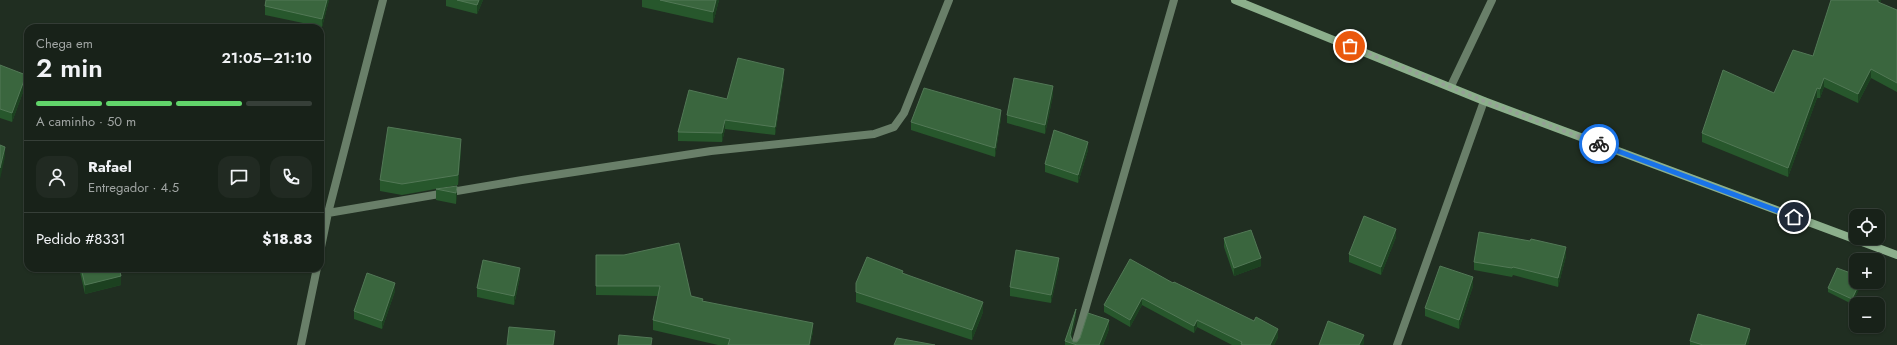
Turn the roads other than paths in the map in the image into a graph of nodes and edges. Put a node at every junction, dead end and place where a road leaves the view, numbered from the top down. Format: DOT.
graph roads {
  1 [pos="383,0"];
  2 [pos="949,0"];
  3 [pos="1174,0"];
  4 [pos="1235,0"];
  5 [pos="1492,0"];
  6 [pos="1451,86"];
  7 [pos="1484,101"];
  8 [pos="328,213"];
  9 [pos="324,232"];
  10 [pos="1897,256"];
  11 [pos="316,272"];
  12 [pos="301,345"];
  13 [pos="1075,345"];
  14 [pos="1396,345"];
  1 -- 8 [label="street"];
  2 -- 8 [label="street"];
  3 -- 13 [label="street"];
  4 -- 6 [label="street"];
  5 -- 6 [label="street"];
  6 -- 7 [label="street"];
  7 -- 10 [label="street"];
  7 -- 14 [label="street"];
  8 -- 9 [label="street"];
  11 -- 12 [label="street"];
}
